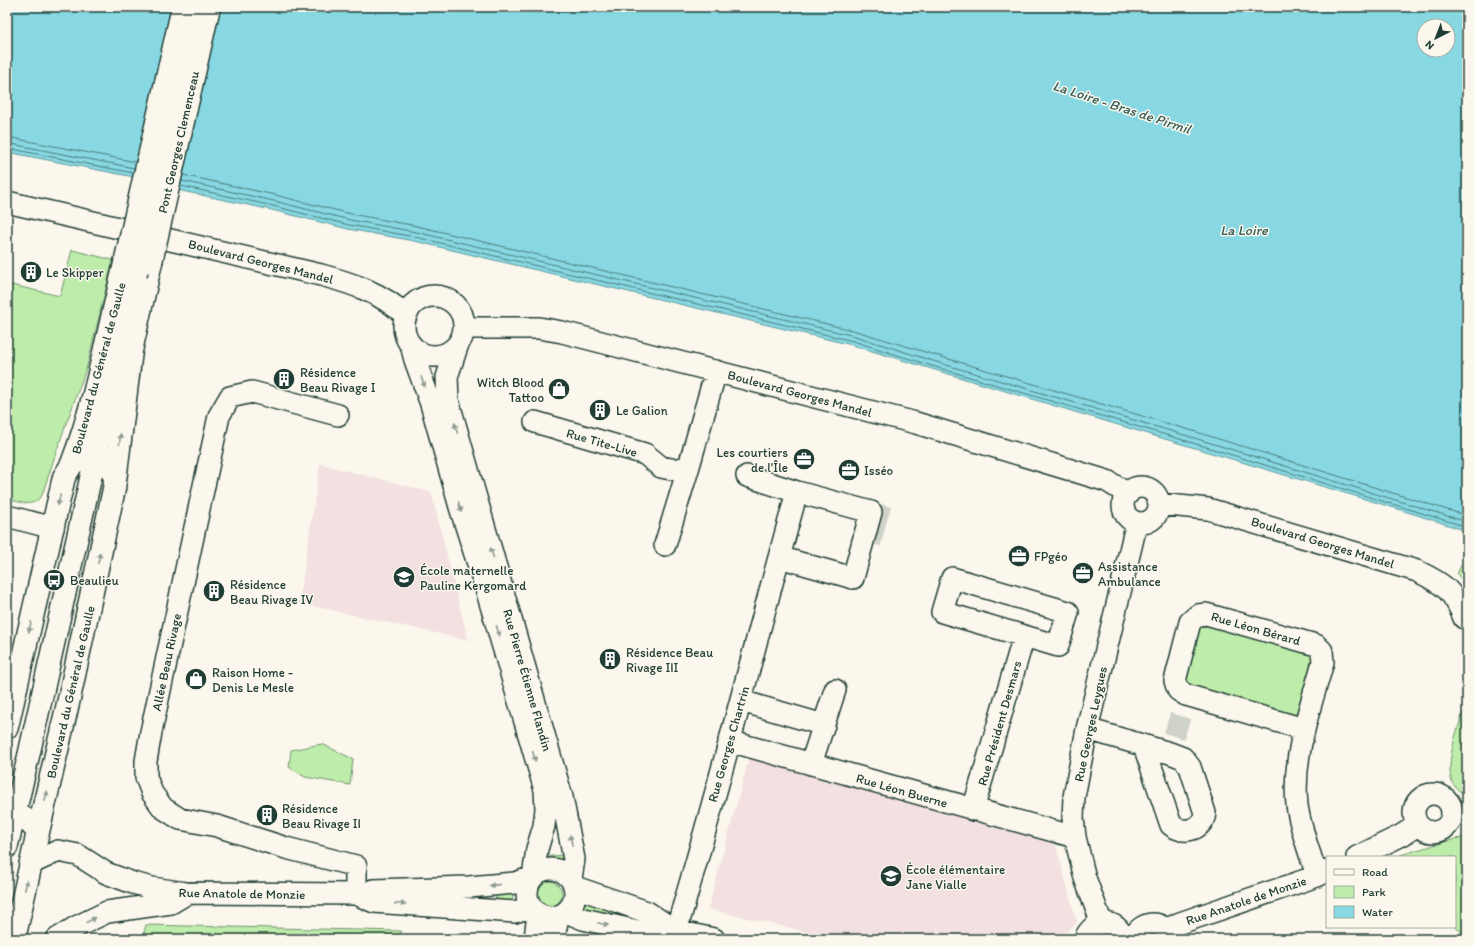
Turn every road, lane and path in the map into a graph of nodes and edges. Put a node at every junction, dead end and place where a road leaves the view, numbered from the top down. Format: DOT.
graph roads {
  1 [pos="183,7"];
  2 [pos="196,7"];
  3 [pos="209,7"];
  4 [pos="7,202"];
  5 [pos="136,275"];
  6 [pos="406,316"];
  7 [pos="461,336"];
  8 [pos="411,345"];
  9 [pos="716,371"];
  10 [pos="338,415"];
  11 [pos="535,422"];
  12 [pos="95,457"];
  13 [pos="72,464"];
  14 [pos="689,466"];
  15 [pos="747,476"];
  16 [pos="115,478"];
  17 [pos="796,492"];
  18 [pos="1128,494"];
  19 [pos="1160,504"];
  20 [pos="7,516"];
  21 [pos="1138,523"];
  22 [pos="53,528"];
  23 [pos="665,545"];
  24 [pos="779,557"];
  25 [pos="1464,618"];
  26 [pos="1024,636"];
  27 [pos="835,690"];
  28 [pos="741,701"];
  29 [pos="824,725"];
  30 [pos="7,727"];
  31 [pos="1304,729"];
  32 [pos="1087,730"];
  33 [pos="730,741"];
  34 [pos="1144,746"];
  35 [pos="811,764"];
  36 [pos="973,810"];
  37 [pos="11,813"];
  38 [pos="1459,815"];
  39 [pos="1418,825"];
  40 [pos="38,832"];
  41 [pos="1075,837"];
  42 [pos="7,846"];
  43 [pos="58,851"];
  44 [pos="1359,856"];
  45 [pos="30,864"];
  46 [pos="1322,874"];
  47 [pos="533,877"];
  48 [pos="573,883"];
  49 [pos="186,894"];
  50 [pos="359,896"];
  51 [pos="14,908"];
  52 [pos="548,912"];
  53 [pos="676,931"];
  54 [pos="1123,932"];
  55 [pos="1169,935"];
  56 [pos="14,939"];
  57 [pos="57,939"];
  58 [pos="535,939"];
  59 [pos="554,939"];
  60 [pos="714,939"];
  61 [pos="1085,939"];
  1 -- 5 [label="main road, Pont Georges Clemenceau, bridge"];
  2 -- 5 [label="street, Pont Georges Clemenceau, bridge"];
  3 -- 5 [label="main road, Pont Georges Clemenceau, bridge"];
  4 -- 6 [label="street, Boulevard Georges Mandel"];
  5 -- 12 [label="street, Boulevard du Général de Gaulle"];
  5 -- 13 [label="main road, Boulevard du Général de Gaulle"];
  16 -- 5 [label="main road, Boulevard du Général de Gaulle, one-way"];
  6 -- 7 [label="street"];
  6 -- 8 [label="street"];
  7 -- 8 [label="street"];
  7 -- 9 [label="street, Boulevard Georges Mandel"];
  48 -- 7 [label="street, Rue Pierre Étienne Flandin, one-way"];
  8 -- 47 [label="street, Rue Pierre Étienne Flandin, one-way"];
  9 -- 14 [label="street"];
  9 -- 18 [label="street, Boulevard Georges Mandel"];
  10 -- 50 [label="street, Allée Beau Rivage"];
  11 -- 14 [label="street, Rue Tite-Live"];
  12 -- 13 [label="main road, Boulevard du Général de Gaulle"];
  12 -- 16 [label="main road, Boulevard du Général de Gaulle"];
  12 -- 37 [label="street, Boulevard du Général de Gaulle"];
  13 -- 22 [label="main road, Boulevard du Général de Gaulle, one-way"];
  14 -- 23 [label="street"];
  15 -- 17 [label="street"];
  40 -- 16 [label="main road, Boulevard du Général de Gaulle, one-way"];
  17 -- 24 [label="street, Rue Georges Chartrin"];
  17 -- 24 [label="street"];
  18 -- 19 [label="street"];
  18 -- 21 [label="street"];
  19 -- 21 [label="street"];
  19 -- 25 [label="street, Boulevard Georges Mandel"];
  20 -- 22 [label="street"];
  21 -- 32 [label="street, Rue Georges Leygues"];
  22 -- 30 [label="main road, Boulevard du Général de Gaulle, one-way"];
  24 -- 28 [label="street, Rue Georges Chartrin"];
  26 -- 26 [label="street"];
  26 -- 36 [label="street, Rue Président Desmars"];
  27 -- 29 [label="street"];
  28 -- 29 [label="street"];
  28 -- 33 [label="street, Rue Georges Chartrin"];
  29 -- 35 [label="street"];
  31 -- 31 [label="street, Rue Léon Bérard"];
  31 -- 46 [label="street, Rue Léon Bérard"];
  32 -- 34 [label="street"];
  32 -- 41 [label="street, Rue Georges Leygues"];
  33 -- 35 [label="street, Rue Léon Buerne"];
  33 -- 53 [label="street, Rue Georges Chartrin"];
  34 -- 34 [label="street"];
  35 -- 36 [label="street, Rue Léon Buerne"];
  36 -- 41 [label="street, Rue Léon Buerne"];
  37 -- 40 [label="main road"];
  37 -- 42 [label="street, Boulevard du Général de Gaulle"];
  38 -- 39 [label="street"];
  38 -- 39 [label="street"];
  39 -- 44 [label="street"];
  40 -- 43 [label="street"];
  40 -- 45 [label="main road, Boulevard du Général de Gaulle"];
  41 -- 54 [label="street, Rue Georges Leygues"];
  43 -- 45 [label="street"];
  43 -- 49 [label="street, Rue Anatole de Monzie"];
  51 -- 45 [label="main road, Boulevard du Général de Gaulle, one-way"];
  46 -- 55 [label="street, Rue Anatole de Monzie"];
  47 -- 48 [label="street"];
  47 -- 50 [label="street, Rue Anatole de Monzie, one-way"];
  47 -- 52 [label="street"];
  48 -- 52 [label="street"];
  48 -- 53 [label="street"];
  49 -- 50 [label="street, Rue Anatole de Monzie"];
  57 -- 49 [label="street, one-way"];
  50 -- 52 [label="street, Rue Anatole de Monzie, one-way"];
  51 -- 56 [label="main road, Boulevard du Général de Gaulle"];
  52 -- 53 [label="street, one-way"];
  52 -- 58 [label="street"];
  52 -- 59 [label="street"];
  53 -- 60 [label="street"];
  54 -- 55 [label="street, Rue Anatole de Monzie"];
  54 -- 61 [label="street, Rue Anatole de Monzie"];
}
